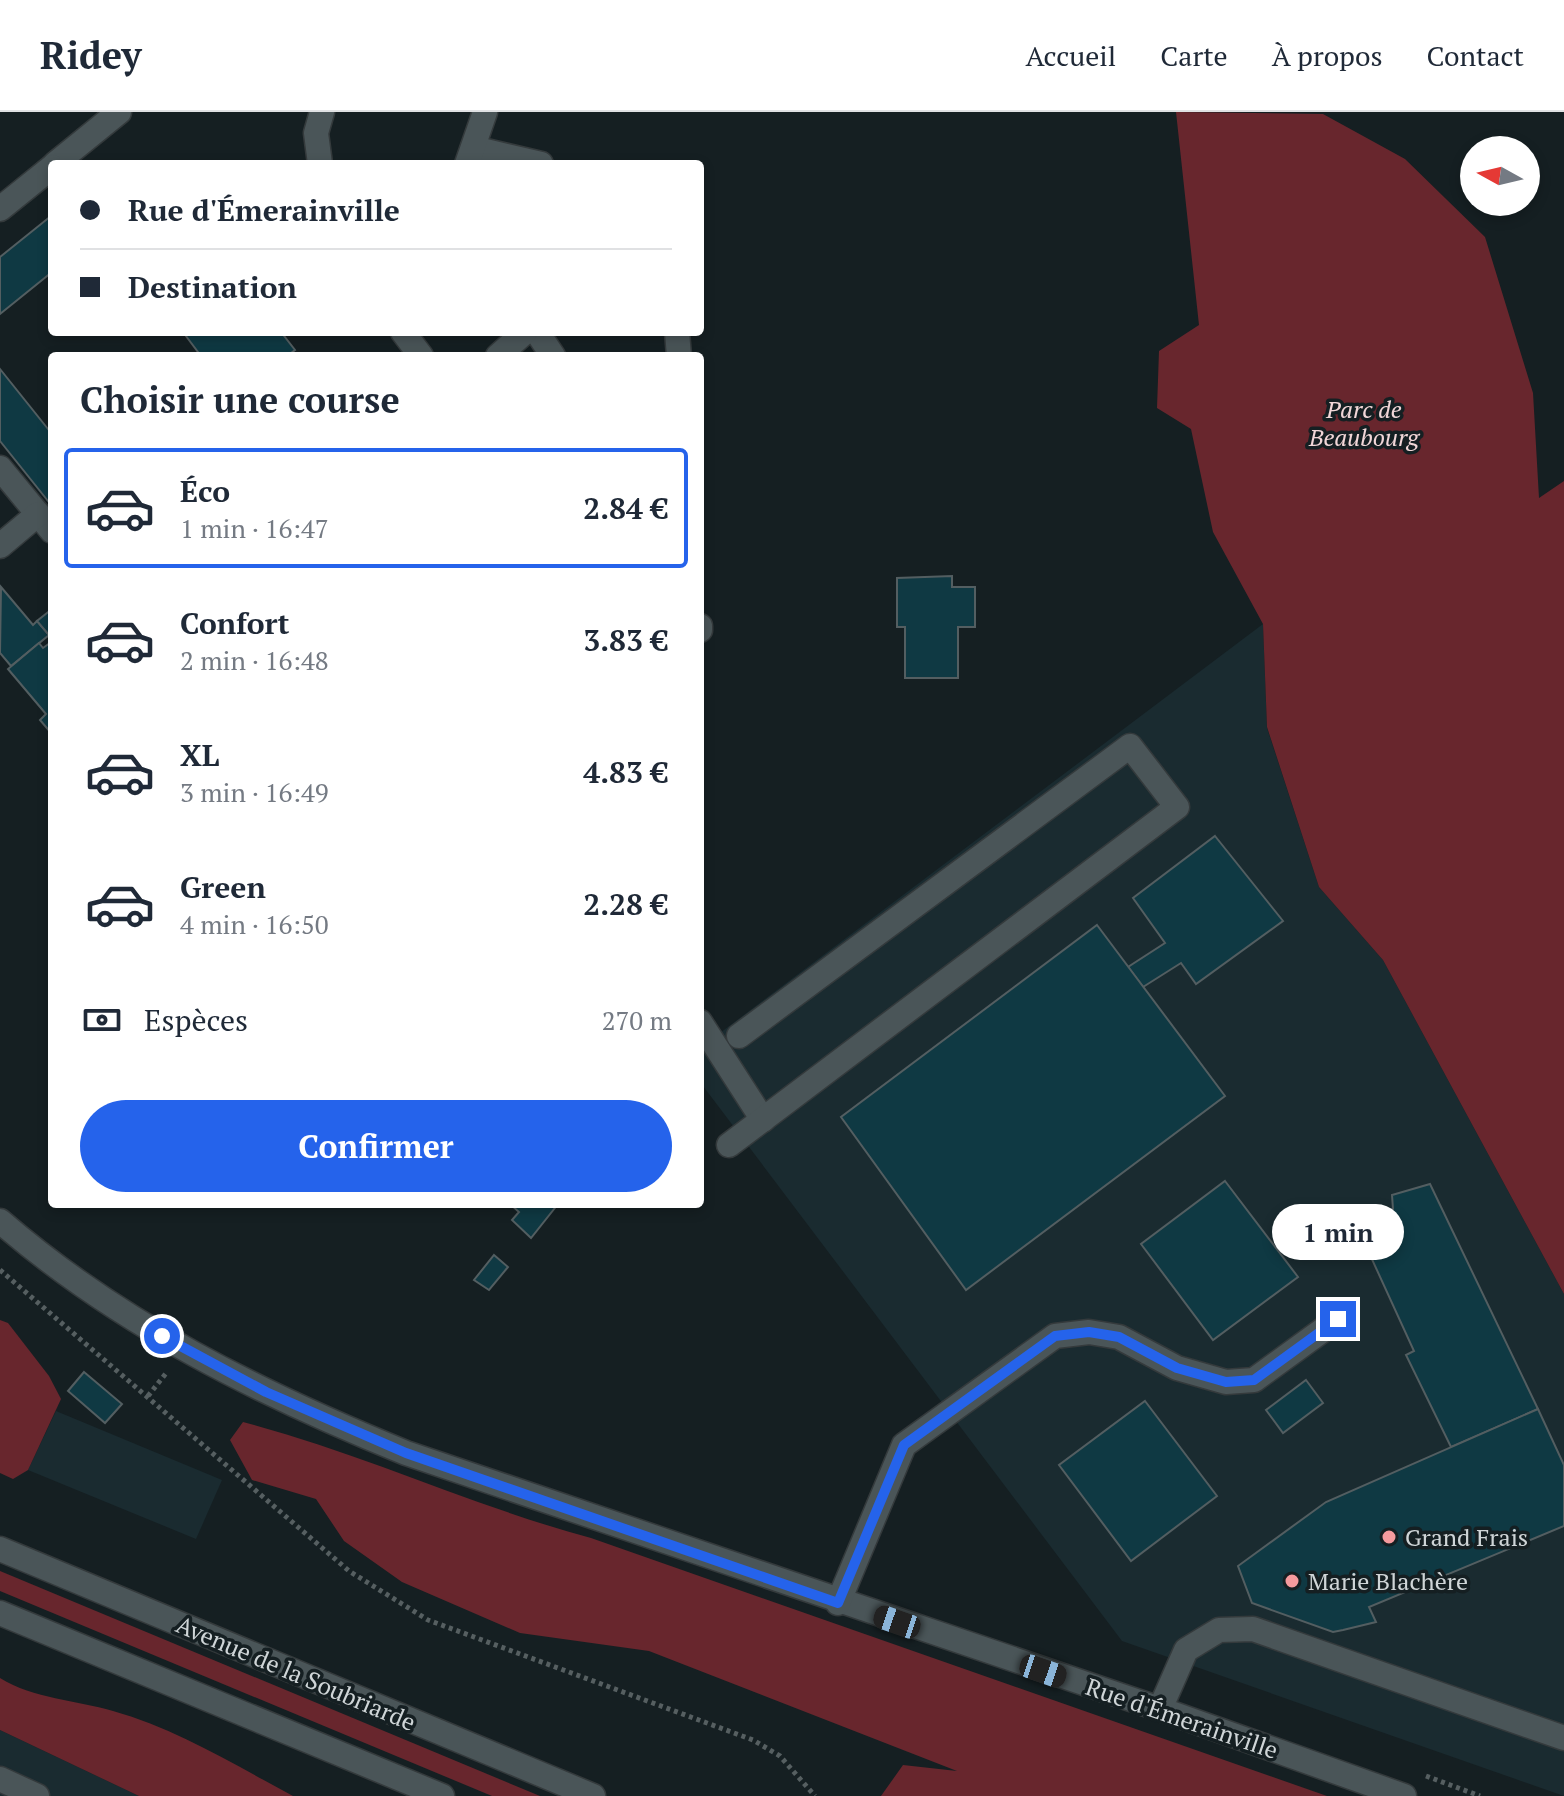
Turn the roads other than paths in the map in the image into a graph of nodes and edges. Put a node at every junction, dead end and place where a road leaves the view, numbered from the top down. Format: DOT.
graph roads {
  1 [pos="119,112"];
  2 [pos="322,112"];
  3 [pos="485,112"];
  4 [pos="470,156"];
  5 [pos="60,160"];
  6 [pos="319,160"];
  7 [pos="506,160"];
  8 [pos="48,170"];
  9 [pos="0,209"];
  10 [pos="520,336"];
  11 [pos="502,352"];
  12 [pos="0,468"];
  13 [pos="45,522"];
  14 [pos="0,546"];
  15 [pos="704,1028"];
  16 [pos="739,1036"];
  17 [pos="763,1120"];
  18 [pos="729,1145"];
  19 [pos="0,1221"];
  20 [pos="1338,1319"];
  21 [pos="0,1549"];
  22 [pos="838,1603"];
  23 [pos="0,1613"];
  24 [pos="1160,1709"];
  25 [pos="1564,1738"];
  26 [pos="0,1779"];
  27 [pos="37,1796"];
  28 [pos="442,1796"];
  29 [pos="593,1796"];
  30 [pos="1404,1796"];
  1 -- 5 [label="street"];
  2 -- 6 [label="street"];
  3 -- 4 [label="street"];
  4 -- 7 [label="street"];
  8 -- 9 [label="street"];
  10 -- 11 [label="street"];
  12 -- 13 [label="street"];
  13 -- 14 [label="street"];
  15 -- 17 [label="street"];
  16 -- 17 [label="street"];
  17 -- 18 [label="street"];
  19 -- 22 [label="street, Rue d'Émerainville"];
  20 -- 22 [label="street"];
  21 -- 29 [label="street, Avenue de la Soubriarde"];
  22 -- 24 [label="street, Rue d'Émerainville"];
  23 -- 28 [label="street"];
  24 -- 25 [label="street"];
  24 -- 30 [label="street, Rue d'Émerainville"];
  26 -- 27 [label="street"];
}
